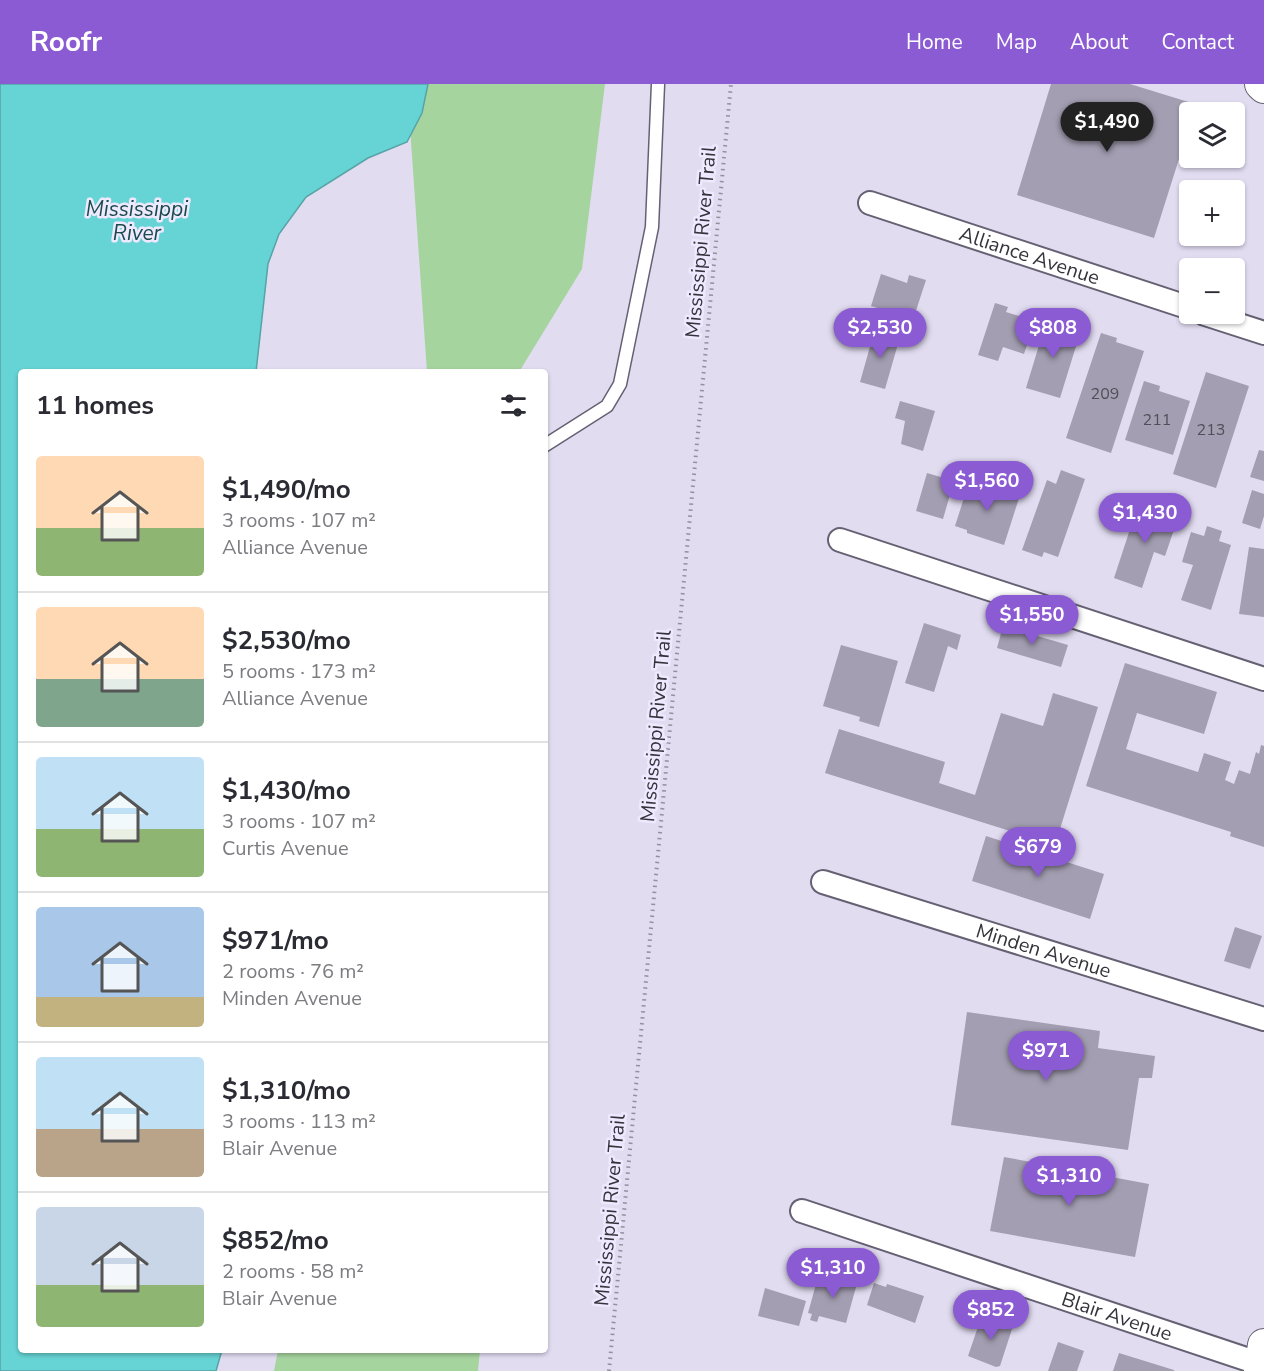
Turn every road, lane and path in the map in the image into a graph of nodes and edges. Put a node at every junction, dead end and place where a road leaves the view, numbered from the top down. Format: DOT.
graph roads {
  1 [pos="658,84"];
  2 [pos="731,84"];
  3 [pos="1261,84"];
  4 [pos="1264,87"];
  5 [pos="870,203"];
  6 [pos="1179,304"];
  7 [pos="1236,324"];
  8 [pos="1264,333"];
  9 [pos="548,443"];
  10 [pos="840,540"];
  11 [pos="1264,679"];
  12 [pos="823,882"];
  13 [pos="1264,1018"];
  14 [pos="802,1211"];
  15 [pos="1262,1360"];
  16 [pos="609,1371"];
  1 -- 9 [label="lane"];
  2 -- 16 [label="path, Mississippi River Trail"];
  3 -- 4 [label="main road"];
  5 -- 6 [label="street, Alliance Avenue"];
  7 -- 8 [label="street"];
  10 -- 11 [label="street"];
  12 -- 13 [label="street, Minden Avenue"];
  14 -- 15 [label="street, Blair Avenue"];
}
